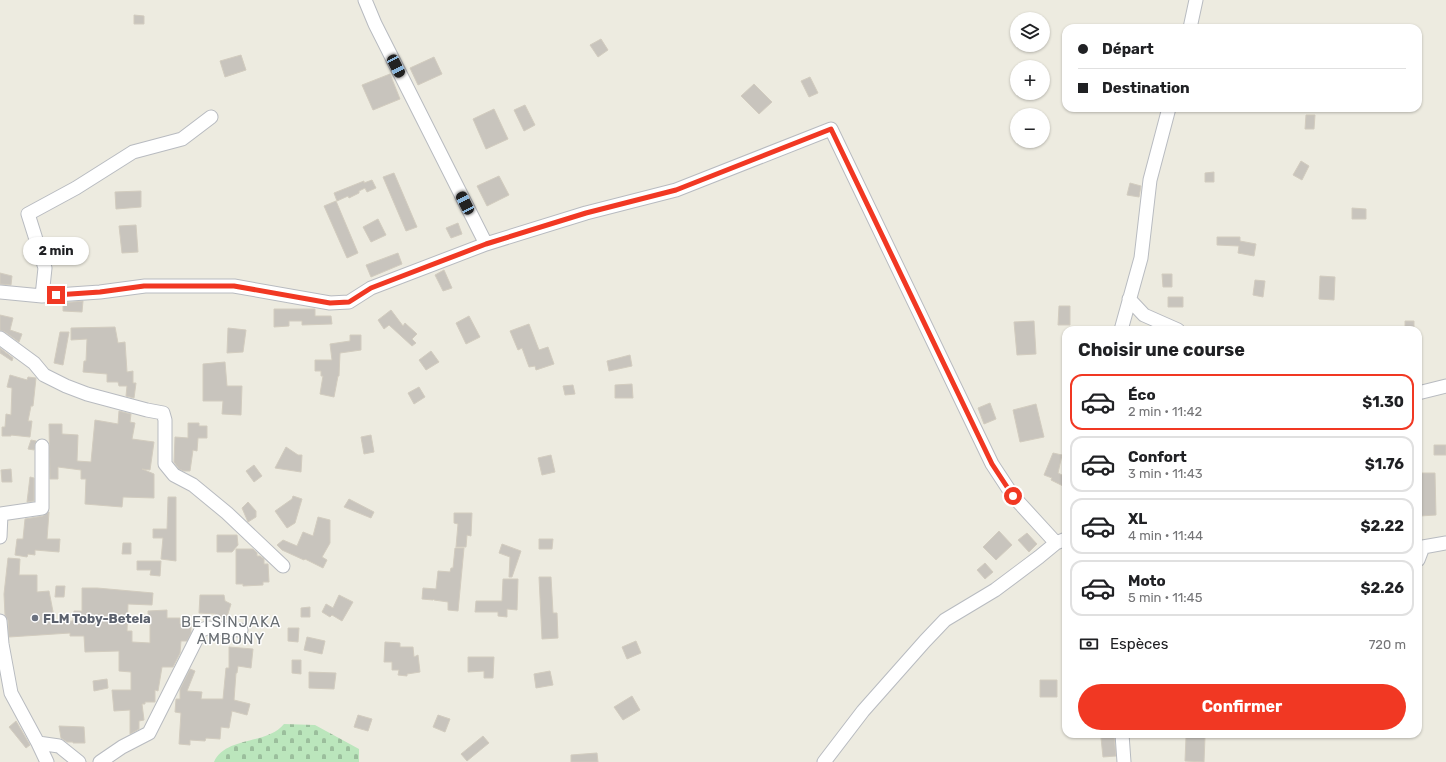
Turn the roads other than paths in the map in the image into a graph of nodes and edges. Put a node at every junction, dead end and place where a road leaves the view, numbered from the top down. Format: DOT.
graph roads {
  1 [pos="364,0"];
  2 [pos="1196,0"];
  3 [pos="1191,24"];
  4 [pos="1168,112"];
  5 [pos="211,118"];
  6 [pos="486,244"];
  7 [pos="0,292"];
  8 [pos="42,296"];
  9 [pos="1129,299"];
  10 [pos="1122,326"];
  11 [pos="1169,326"];
  12 [pos="0,338"];
  13 [pos="1446,386"];
  14 [pos="1422,392"];
  15 [pos="42,446"];
  16 [pos="0,514"];
  17 [pos="0,536"];
  18 [pos="1061,541"];
  19 [pos="1446,543"];
  20 [pos="1422,550"];
  21 [pos="283,566"];
  22 [pos="0,621"];
  23 [pos="241,630"];
  24 [pos="0,681"];
  25 [pos="11,693"];
  26 [pos="1122,738"];
  27 [pos="38,743"];
  28 [pos="47,762"];
  29 [pos="79,762"];
  30 [pos="100,762"];
  31 [pos="824,762"];
  32 [pos="1124,762"];
  1 -- 6 [label="street"];
  2 -- 3 [label="street"];
  4 -- 9 [label="street"];
  5 -- 8 [label="street"];
  6 -- 8 [label="street"];
  6 -- 18 [label="street"];
  7 -- 8 [label="street"];
  9 -- 10 [label="street"];
  9 -- 11 [label="street"];
  12 -- 21 [label="street"];
  13 -- 14 [label="street"];
  15 -- 16 [label="street"];
  16 -- 17 [label="street"];
  18 -- 31 [label="street"];
  19 -- 20 [label="street"];
  22 -- 25 [label="street"];
  23 -- 30 [label="street"];
  24 -- 25 [label="street"];
  25 -- 27 [label="street"];
  26 -- 32 [label="street"];
  27 -- 28 [label="street"];
  27 -- 29 [label="street"];
}
